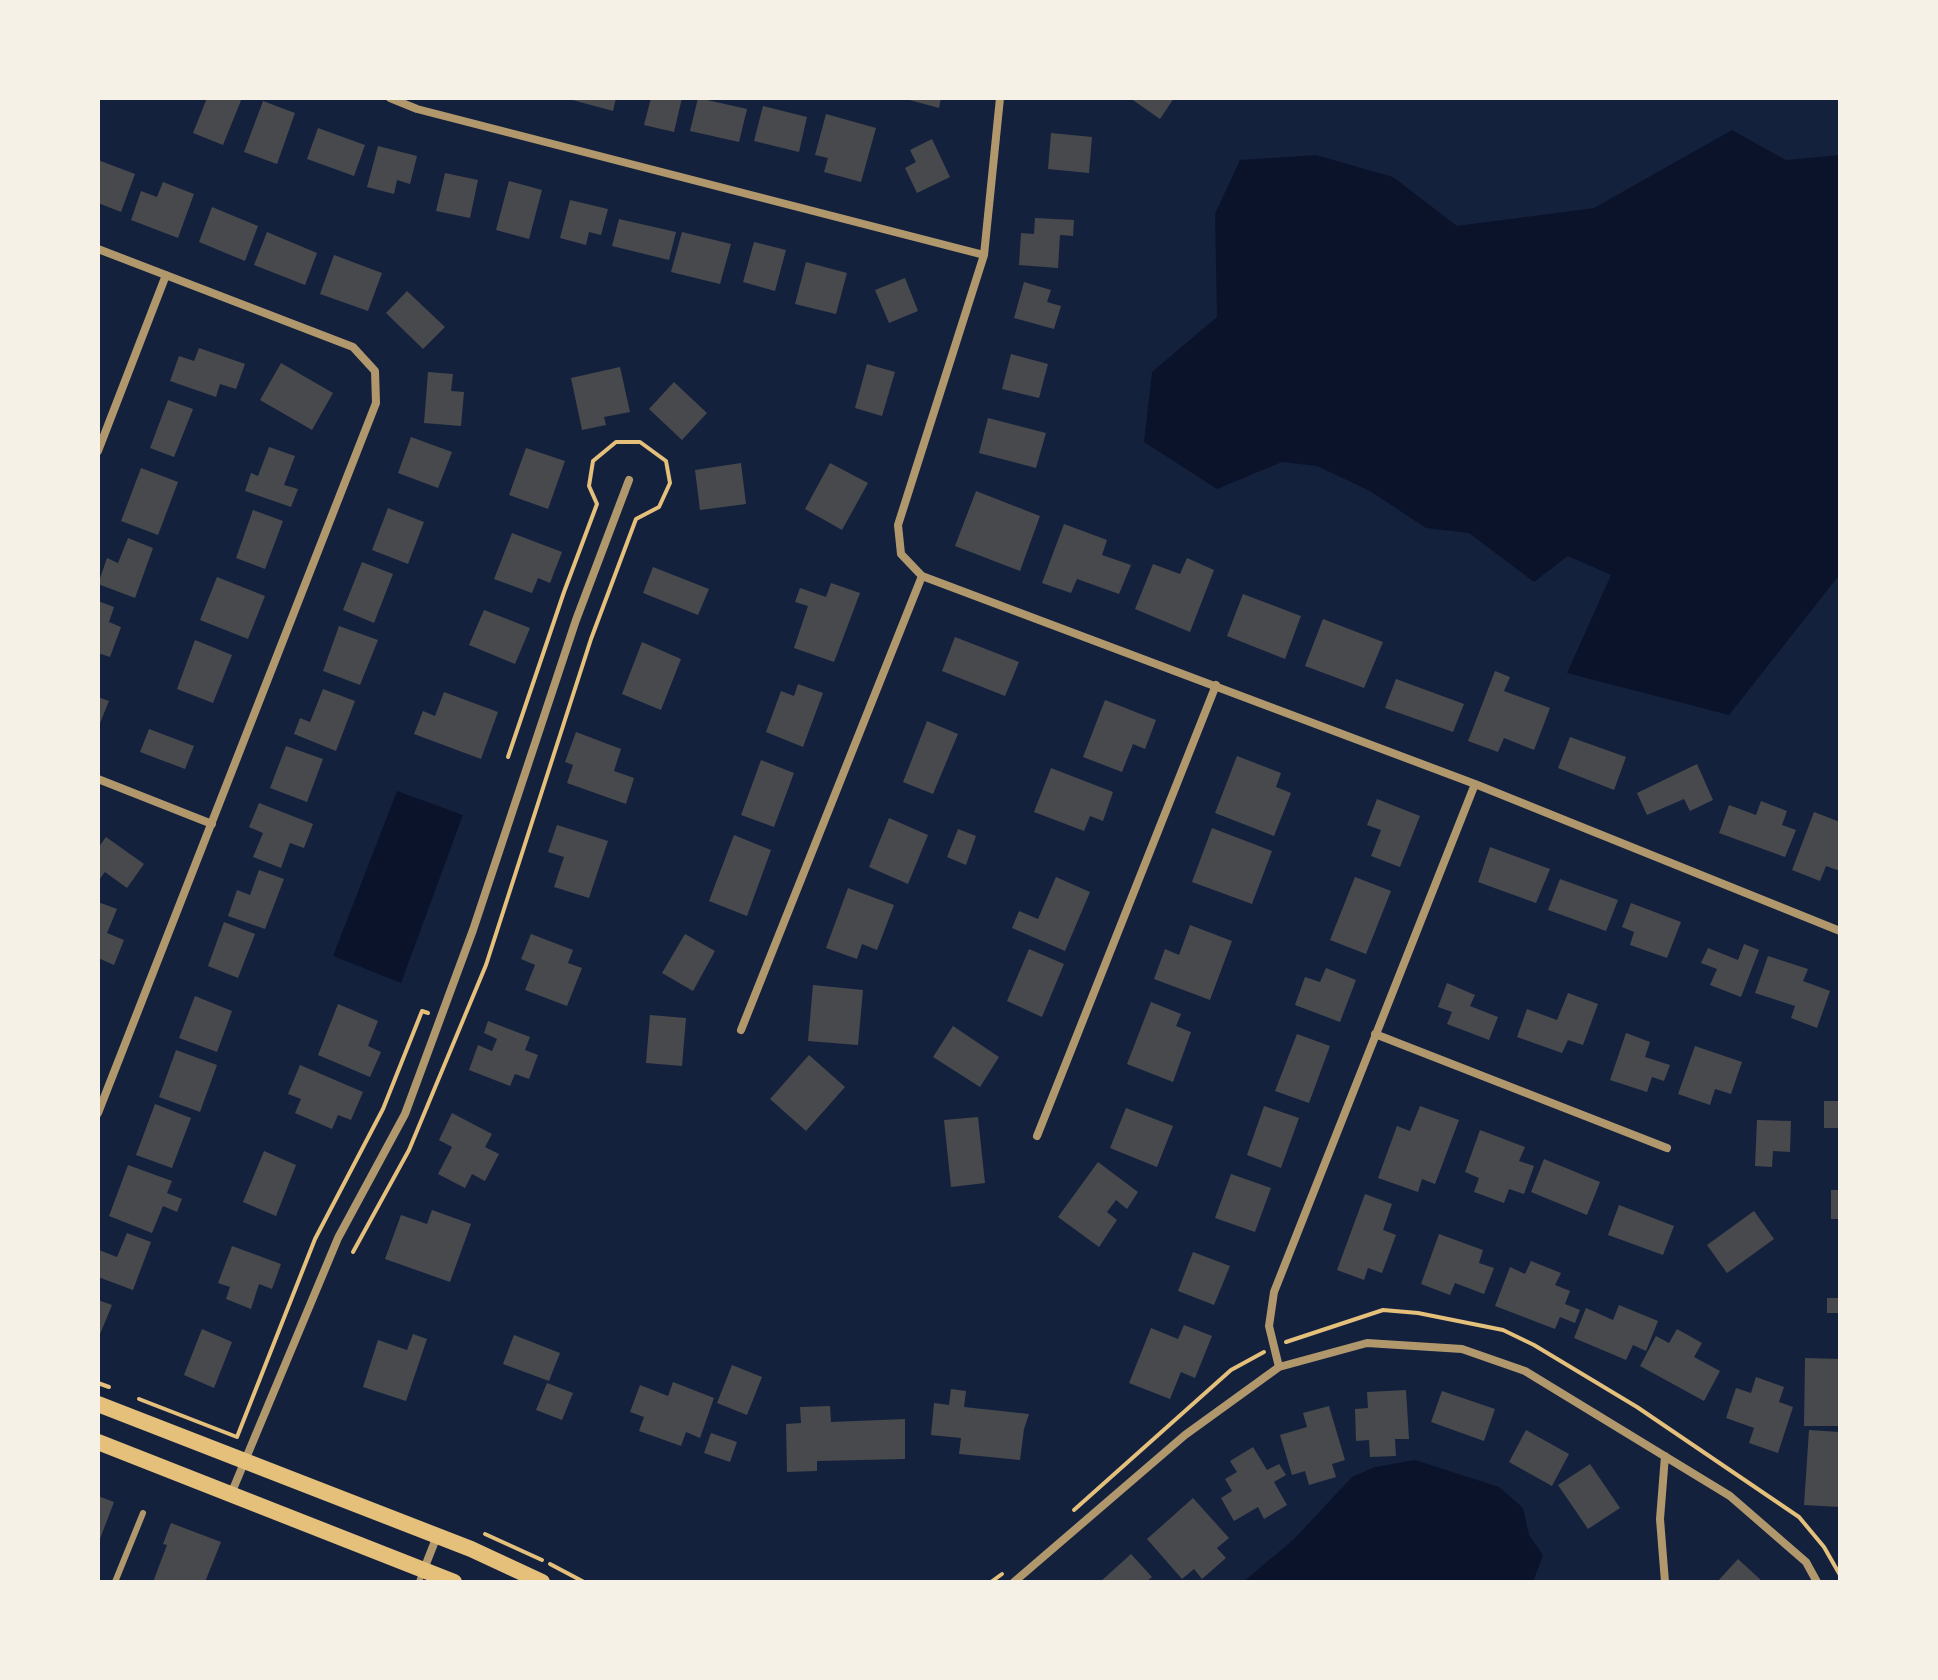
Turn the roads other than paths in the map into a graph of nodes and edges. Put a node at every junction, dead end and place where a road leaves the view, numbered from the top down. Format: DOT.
graph roads {
  1 [pos="390,98"];
  2 [pos="1000,98"];
  3 [pos="98,249"];
  4 [pos="984,255"];
  5 [pos="166,275"];
  6 [pos="98,451"];
  7 [pos="629,480"];
  8 [pos="922,576"];
  9 [pos="1216,685"];
  10 [pos="98,779"];
  11 [pos="1475,784"];
  12 [pos="212,824"];
  13 [pos="1840,931"];
  14 [pos="741,1030"];
  15 [pos="1375,1034"];
  16 [pos="98,1113"];
  17 [pos="1037,1136"];
  18 [pos="1667,1148"];
  19 [pos="1279,1367"];
  20 [pos="98,1404"];
  21 [pos="98,1442"];
  22 [pos="1665,1456"];
  23 [pos="244,1462"];
  24 [pos="231,1494"];
  25 [pos="143,1513"];
  26 [pos="437,1536"];
  27 [pos="421,1576"];
  28 [pos="115,1582"];
  29 [pos="454,1582"];
  30 [pos="542,1582"];
  31 [pos="1014,1582"];
  32 [pos="1665,1582"];
  33 [pos="1817,1582"];
  1 -- 4 [label="street"];
  2 -- 4 [label="street"];
  3 -- 5 [label="street"];
  4 -- 8 [label="street"];
  5 -- 6 [label="street"];
  5 -- 12 [label="street"];
  7 -- 23 [label="street"];
  8 -- 9 [label="street"];
  8 -- 14 [label="street"];
  9 -- 11 [label="street"];
  9 -- 17 [label="street"];
  10 -- 12 [label="street"];
  11 -- 13 [label="street"];
  11 -- 15 [label="street"];
  12 -- 16 [label="street"];
  15 -- 18 [label="street"];
  15 -- 19 [label="street"];
  19 -- 22 [label="street"];
  19 -- 31 [label="street"];
  20 -- 23 [label="main road"];
  21 -- 24 [label="main road"];
  22 -- 32 [label="street"];
  22 -- 33 [label="street"];
  23 -- 24 [label="street"];
  23 -- 26 [label="main road"];
  24 -- 27 [label="main road"];
  25 -- 28 [label="lane"];
  26 -- 27 [label="street"];
  26 -- 30 [label="main road"];
  27 -- 29 [label="main road"];
}
